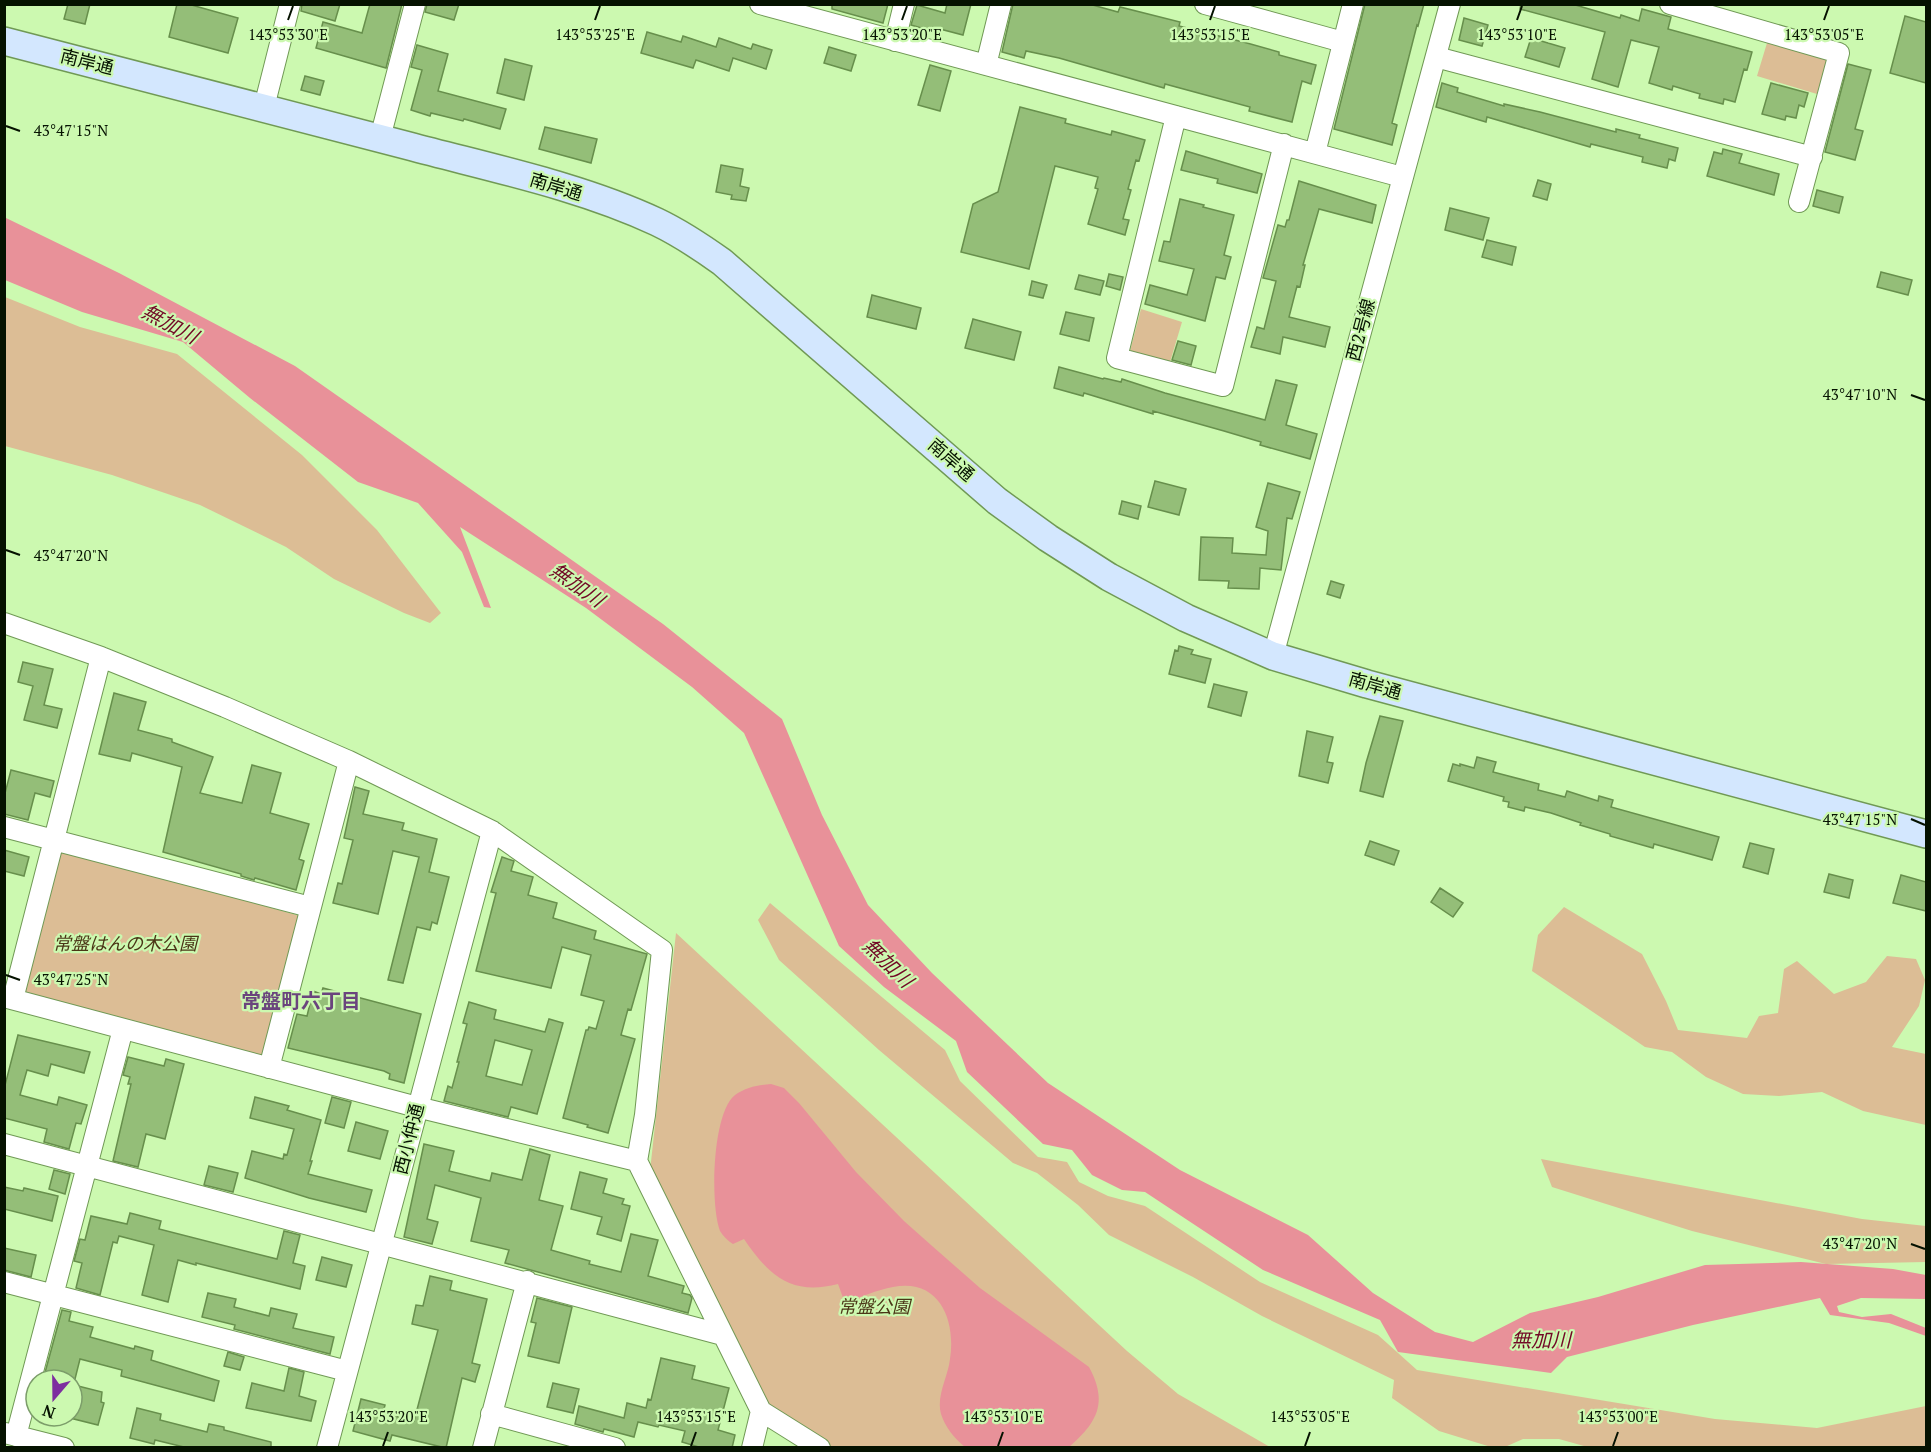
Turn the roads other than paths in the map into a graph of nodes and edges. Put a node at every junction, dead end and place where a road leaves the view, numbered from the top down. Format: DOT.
graph roads {
  1 [pos="290,4"];
  2 [pos="415,4"];
  3 [pos="760,4"];
  4 [pos="904,4"];
  5 [pos="1001,4"];
  6 [pos="1205,4"];
  7 [pos="1353,4"];
  8 [pos="1450,4"];
  9 [pos="1670,4"];
  10 [pos="4,41"];
  11 [pos="895,41"];
  12 [pos="1343,42"];
  13 [pos="1436,57"];
  14 [pos="986,65"];
  15 [pos="264,107"];
  16 [pos="1176,116"];
  17 [pos="380,138"];
  18 [pos="1284,144"];
  19 [pos="1315,153"];
  20 [pos="1812,157"];
  21 [pos="1402,177"];
  22 [pos="1800,202"];
  23 [pos="4,623"];
  24 [pos="1273,656"];
  25 [pos="101,657"];
  26 [pos="349,761"];
  27 [pos="4,827"];
  28 [pos="492,831"];
  29 [pos="1926,834"];
  30 [pos="54,840"];
  31 [pos="310,907"];
  32 [pos="9,998"];
  33 [pos="123,1029"];
  34 [pos="268,1068"];
  35 [pos="417,1107"];
  36 [pos="4,1144"];
  37 [pos="637,1161"];
  38 [pos="86,1165"];
  39 [pos="382,1243"];
  40 [pos="527,1281"];
  41 [pos="4,1282"];
  42 [pos="52,1295"];
  43 [pos="723,1335"];
  44 [pos="347,1371"];
  45 [pos="761,1411"];
  46 [pos="491,1414"];
  47 [pos="10,1434"];
  48 [pos="64,1448"];
  49 [pos="327,1448"];
  50 [pos="483,1448"];
  51 [pos="615,1448"];
  52 [pos="752,1448"];
  53 [pos="820,1448"];
  1 -- 15 [label="street"];
  2 -- 17 [label="street"];
  3 -- 11 [label="street"];
  4 -- 11 [label="street"];
  5 -- 14 [label="street"];
  6 -- 12 [label="street"];
  7 -- 12 [label="street"];
  8 -- 13 [label="street, 西2号線"];
  9 -- 20 [label="street"];
  10 -- 15 [label="main road, 南岸通"];
  11 -- 14 [label="street"];
  12 -- 19 [label="street"];
  13 -- 20 [label="street"];
  13 -- 21 [label="street, 西2号線"];
  14 -- 16 [label="street"];
  15 -- 17 [label="main road, 南岸通"];
  16 -- 18 [label="street"];
  16 -- 18 [label="street"];
  17 -- 24 [label="main road, 南岸通"];
  18 -- 19 [label="street"];
  19 -- 21 [label="street"];
  20 -- 22 [label="street"];
  21 -- 24 [label="street, 西2号線"];
  23 -- 25 [label="street"];
  24 -- 29 [label="main road, 南岸通"];
  25 -- 26 [label="street"];
  25 -- 30 [label="street"];
  26 -- 28 [label="street"];
  26 -- 31 [label="street"];
  27 -- 30 [label="street"];
  28 -- 35 [label="street, 西小仲通"];
  28 -- 37 [label="street"];
  30 -- 31 [label="street"];
  30 -- 32 [label="street"];
  31 -- 34 [label="street"];
  32 -- 33 [label="street"];
  33 -- 34 [label="street"];
  33 -- 38 [label="street"];
  34 -- 35 [label="street"];
  35 -- 37 [label="street"];
  35 -- 39 [label="street, 西小仲通"];
  36 -- 38 [label="street"];
  37 -- 43 [label="street"];
  38 -- 39 [label="street"];
  38 -- 42 [label="street"];
  39 -- 40 [label="street"];
  39 -- 44 [label="street, 西小仲通"];
  40 -- 43 [label="street"];
  40 -- 46 [label="street"];
  41 -- 42 [label="street"];
  42 -- 44 [label="street"];
  42 -- 47 [label="street"];
  43 -- 45 [label="street"];
  44 -- 49 [label="street, 西小仲通"];
  45 -- 52 [label="street"];
  45 -- 53 [label="street"];
  46 -- 50 [label="street"];
  46 -- 51 [label="street"];
  47 -- 48 [label="street"];
}
